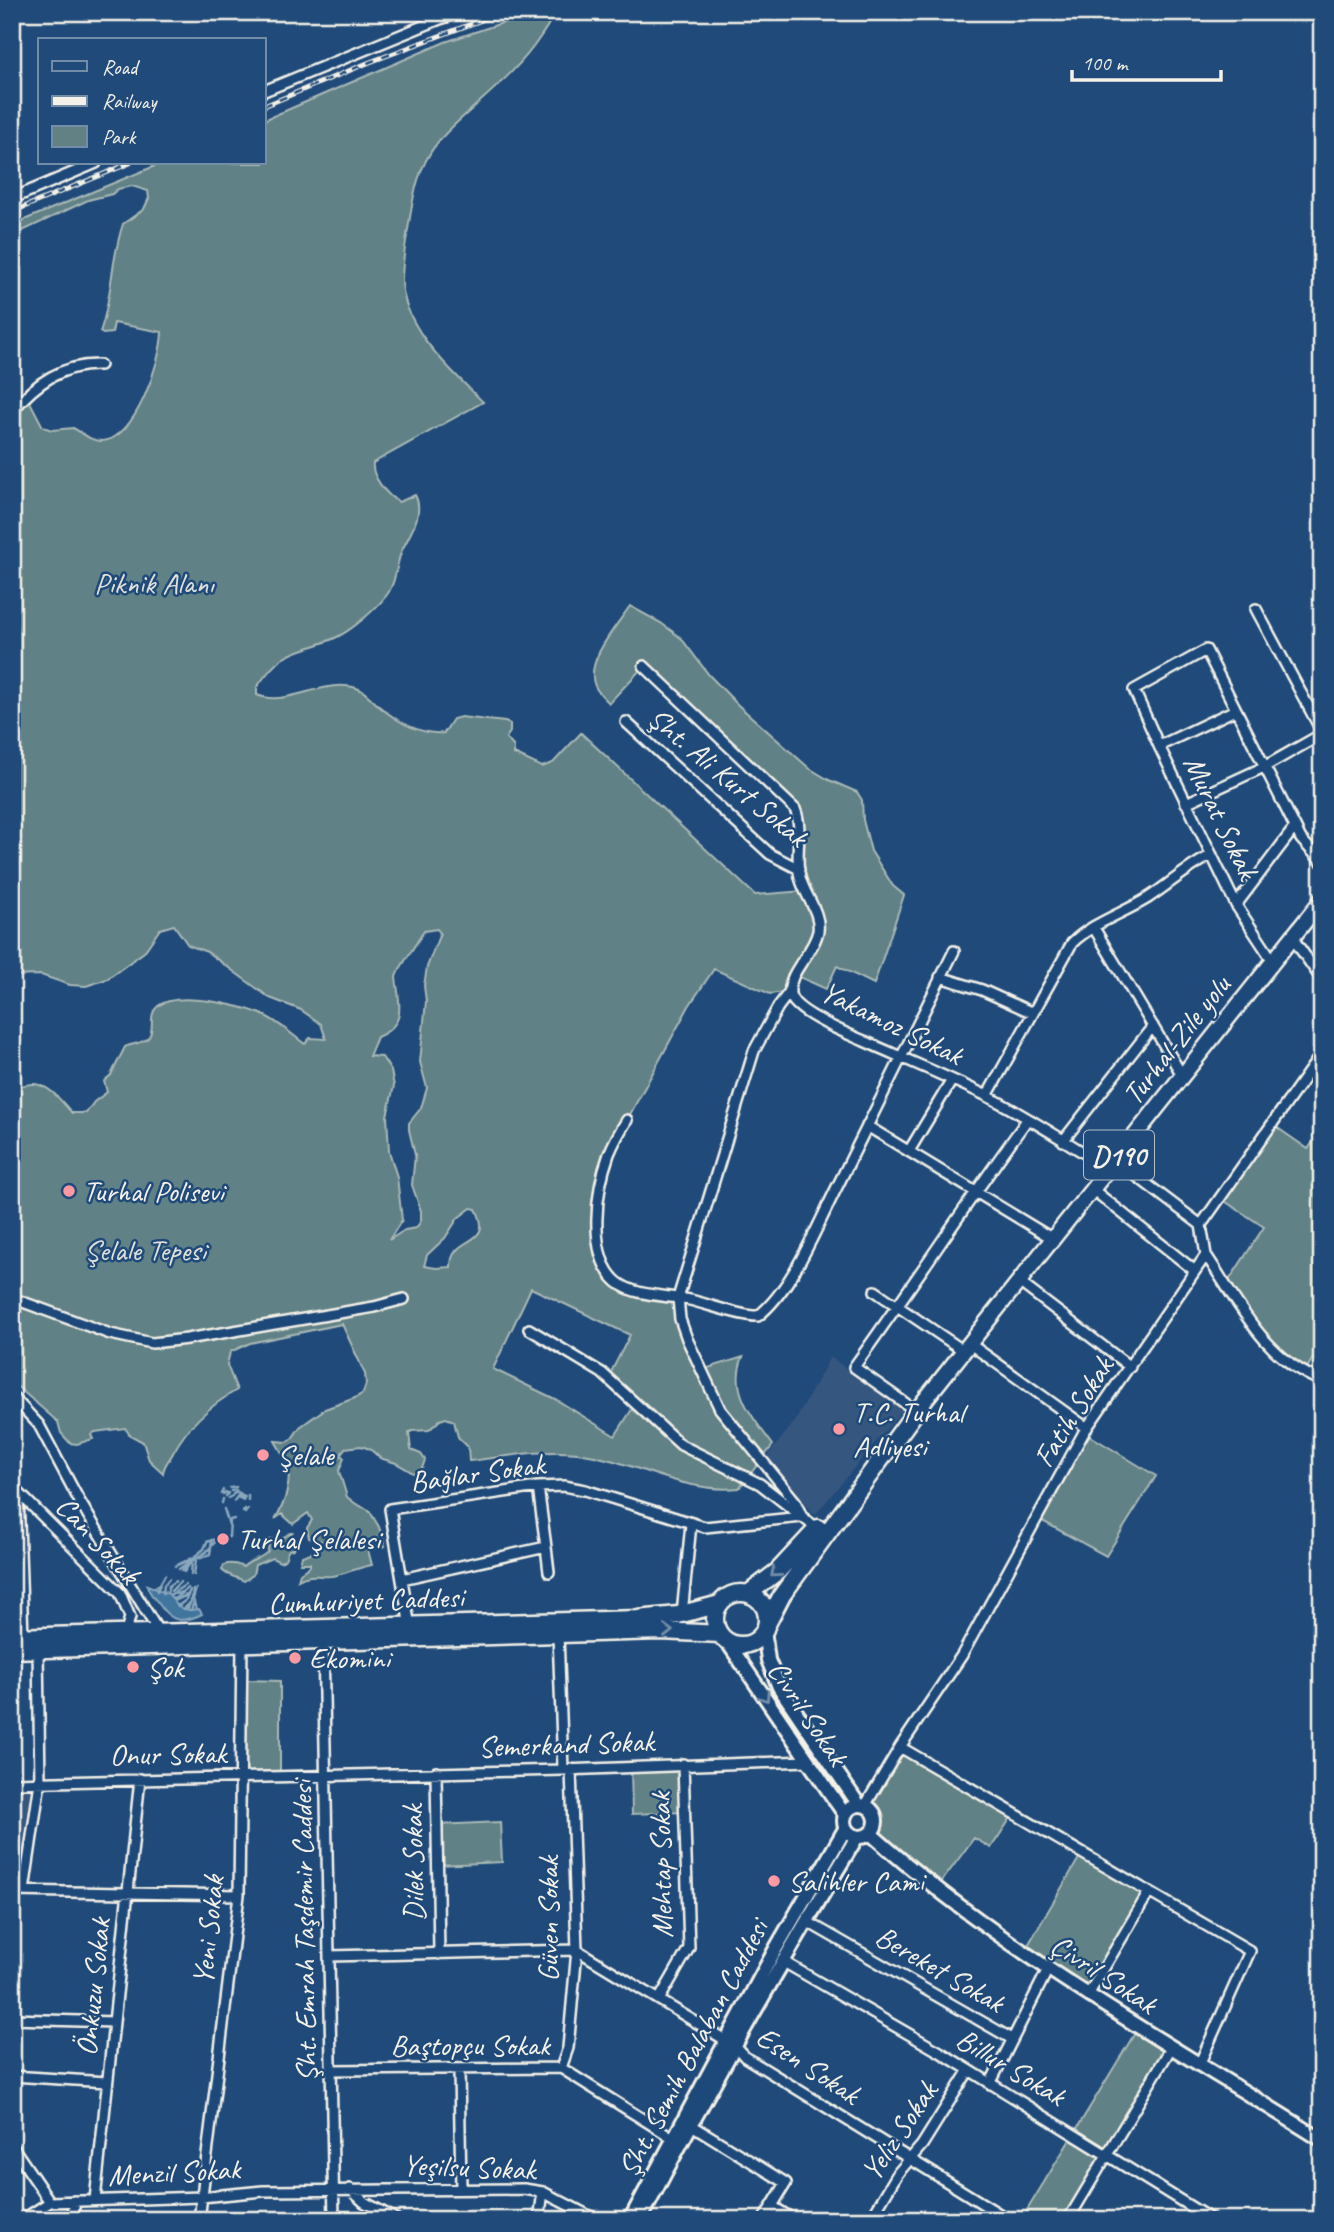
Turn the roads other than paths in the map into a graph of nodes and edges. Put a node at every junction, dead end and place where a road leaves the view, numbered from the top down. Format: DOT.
graph roads {
  1 [pos="463,12"];
  2 [pos="266,90"];
  3 [pos="94,164"];
  4 [pos="12,196"];
  5 [pos="100,365"];
  6 [pos="12,411"];
  7 [pos="1256,609"];
  8 [pos="644,666"];
  9 [pos="1236,710"];
  10 [pos="626,722"];
  11 [pos="1322,733"];
  12 [pos="1159,746"];
  13 [pos="1264,767"];
  14 [pos="1186,803"];
  15 [pos="1294,827"];
  16 [pos="1212,855"];
  17 [pos="1322,862"];
  18 [pos="799,869"];
  19 [pos="1322,900"];
  20 [pos="1236,905"];
  21 [pos="1094,928"];
  22 [pos="1292,937"];
  23 [pos="954,951"];
  24 [pos="1273,961"];
  25 [pos="940,977"];
  26 [pos="1322,980"];
  27 [pos="790,991"];
  28 [pos="1032,1013"];
  29 [pos="1153,1026"];
  30 [pos="1322,1053"];
  31 [pos="901,1058"];
  32 [pos="1182,1075"];
  33 [pos="951,1080"];
  34 [pos="987,1096"];
  35 [pos="1027,1120"];
  36 [pos="627,1121"];
  37 [pos="867,1126"];
  38 [pos="1063,1141"];
  39 [pos="909,1151"];
  40 [pos="1112,1164"];
  41 [pos="1092,1189"];
  42 [pos="975,1191"];
  43 [pos="1200,1225"];
  44 [pos="1053,1239"];
  45 [pos="1206,1255"];
  46 [pos="1195,1272"];
  47 [pos="1019,1282"];
  48 [pos="874,1290"];
  49 [pos="678,1297"];
  50 [pos="12,1298"];
  51 [pos="404,1299"];
  52 [pos="898,1306"];
  53 [pos="529,1329"];
  54 [pos="967,1347"];
  55 [pos="1130,1367"];
  56 [pos="1322,1381"];
  57 [pos="12,1396"];
  58 [pos="916,1411"];
  59 [pos="1087,1428"];
  60 [pos="538,1487"];
  61 [pos="15,1489"];
  62 [pos="802,1517"];
  63 [pos="691,1524"];
  64 [pos="818,1529"];
  65 [pos="16,1546"];
  66 [pos="546,1547"];
  67 [pos="549,1572"];
  68 [pos="401,1579"];
  69 [pos="748,1594"];
  70 [pos="143,1602"];
  71 [pos="720,1604"];
  72 [pos="127,1609"];
  73 [pos="682,1614"];
  74 [pos="410,1627"];
  75 [pos="765,1628"];
  76 [pos="558,1634"];
  77 [pos="723,1637"];
  78 [pos="161,1639"];
  79 [pos="126,1640"];
  80 [pos="16,1641"];
  81 [pos="323,1641"];
  82 [pos="242,1643"];
  83 [pos="38,1649"];
  84 [pos="901,1747"];
  85 [pos="808,1761"];
  86 [pos="683,1764"];
  87 [pos="567,1769"];
  88 [pos="436,1772"];
  89 [pos="325,1775"];
  90 [pos="240,1777"];
  91 [pos="140,1779"];
  92 [pos="40,1782"];
  93 [pos="12,1783"];
  94 [pos="862,1806"];
  95 [pos="845,1815"];
  96 [pos="845,1829"];
  97 [pos="870,1833"];
  98 [pos="857,1837"];
  99 [pos="12,1891"];
  100 [pos="24,1891"];
  101 [pos="1149,1892"];
  102 [pos="128,1893"];
  103 [pos="239,1895"];
  104 [pos="806,1921"];
  105 [pos="577,1950"];
  106 [pos="439,1954"];
  107 [pos="329,1956"];
  108 [pos="782,1961"];
  109 [pos="1048,1969"];
  110 [pos="1088,1995"];
  111 [pos="659,2000"];
  112 [pos="12,2019"];
  113 [pos="114,2022"];
  114 [pos="1012,2039"];
  115 [pos="730,2043"];
  116 [pos="1171,2048"];
  117 [pos="1199,2065"];
  118 [pos="561,2067"];
  119 [pos="331,2070"];
  120 [pos="459,2070"];
  121 [pos="968,2070"];
  122 [pos="12,2076"];
  123 [pos="107,2081"];
  124 [pos="990,2084"];
  125 [pos="690,2124"];
  126 [pos="673,2138"];
  127 [pos="1322,2140"];
  128 [pos="12,2146"];
  129 [pos="1107,2155"];
  130 [pos="910,2159"];
  131 [pos="350,2189"];
  132 [pos="461,2189"];
  133 [pos="334,2190"];
  134 [pos="543,2192"];
  135 [pos="201,2197"];
  136 [pos="95,2200"];
  137 [pos="74,2201"];
  138 [pos="50,2202"];
  139 [pos="772,2206"];
  140 [pos="1200,2217"];
  141 [pos="22,2220"];
  142 [pos="74,2220"];
  143 [pos="198,2220"];
  144 [pos="334,2220"];
  145 [pos="397,2220"];
  146 [pos="539,2220"];
  147 [pos="597,2220"];
  148 [pos="630,2220"];
  149 [pos="640,2220"];
  150 [pos="763,2220"];
  151 [pos="794,2220"];
  152 [pos="870,2220"];
  153 [pos="1009,2220"];
  154 [pos="1068,2220"];
  155 [pos="1212,2220"];
  1 -- 2 [label="street"];
  3 -- 4 [label="street"];
  5 -- 6 [label="street"];
  7 -- 11 [label="street"];
  8 -- 18 [label="street, Yakamoz Sokak"];
  9 -- 12 [label="street"];
  9 -- 12 [label="street, Murat Sokak"];
  9 -- 13 [label="street"];
  10 -- 18 [label="street, Şht. Ali Kurt Sokak"];
  11 -- 13 [label="street"];
  12 -- 14 [label="street, Murat Sokak"];
  13 -- 14 [label="street"];
  13 -- 15 [label="street"];
  14 -- 16 [label="street, Murat Sokak"];
  15 -- 17 [label="street"];
  15 -- 20 [label="street"];
  16 -- 20 [label="street, Murat Sokak"];
  16 -- 21 [label="street"];
  18 -- 27 [label="street, Yakamoz Sokak"];
  19 -- 22 [label="main road, Turhal-Zile yolu / D190"];
  20 -- 24 [label="street, Murat Sokak"];
  21 -- 28 [label="street"];
  21 -- 29 [label="street"];
  22 -- 24 [label="main road, Turhal-Zile yolu / D190"];
  22 -- 26 [label="street"];
  23 -- 25 [label="street"];
  24 -- 32 [label="main road, Turhal-Zile yolu / D190"];
  25 -- 28 [label="street"];
  25 -- 31 [label="street"];
  27 -- 31 [label="street, Yakamoz Sokak"];
  27 -- 49 [label="street"];
  28 -- 34 [label="street"];
  29 -- 32 [label="street"];
  29 -- 38 [label="street"];
  30 -- 43 [label="street"];
  31 -- 33 [label="street, Yakamoz Sokak"];
  31 -- 37 [label="street"];
  32 -- 40 [label="main road, Turhal-Zile yolu / D190"];
  33 -- 34 [label="street, Yakamoz Sokak"];
  33 -- 39 [label="street"];
  34 -- 35 [label="street, Yakamoz Sokak"];
  35 -- 38 [label="street, Yakamoz Sokak"];
  35 -- 42 [label="street"];
  36 -- 49 [label="street"];
  37 -- 39 [label="street"];
  37 -- 49 [label="street"];
  38 -- 40 [label="street, Yakamoz Sokak"];
  39 -- 42 [label="street"];
  40 -- 41 [label="main road, Turhal-Zile yolu / D190"];
  40 -- 43 [label="street, Yakamoz Sokak"];
  41 -- 44 [label="main road, Turhal-Zile yolu / D190"];
  41 -- 46 [label="street"];
  42 -- 44 [label="street"];
  42 -- 52 [label="street"];
  43 -- 45 [label="street"];
  44 -- 47 [label="main road, Turhal-Zile yolu / D190"];
  45 -- 46 [label="street, Fatih Sokak"];
  45 -- 56 [label="street"];
  46 -- 55 [label="street, Fatih Sokak"];
  47 -- 54 [label="main road, Turhal-Zile yolu / D190"];
  47 -- 55 [label="street"];
  48 -- 52 [label="street"];
  49 -- 62 [label="street"];
  50 -- 51 [label="street"];
  52 -- 54 [label="street"];
  52 -- 58 [label="street"];
  53 -- 62 [label="street"];
  54 -- 58 [label="main road, Turhal-Zile yolu / D190"];
  54 -- 59 [label="street"];
  55 -- 59 [label="street, Fatih Sokak"];
  57 -- 70 [label="street"];
  58 -- 64 [label="highway, Cumhuriyet Caddesi / D190"];
  58 -- 75 [label="highway, D190"];
  59 -- 84 [label="street, Fatih Sokak"];
  60 -- 63 [label="street, Bağlar Sokak"];
  60 -- 66 [label="street"];
  60 -- 68 [label="street, Bağlar Sokak"];
  61 -- 65 [label="street"];
  61 -- 72 [label="street, Can Sokak"];
  62 -- 63 [label="street, Bağlar Sokak"];
  62 -- 64 [label="street"];
  63 -- 73 [label="street"];
  64 -- 69 [label="highway, Cumhuriyet Caddesi / D190, one-way"];
  65 -- 80 [label="street"];
  66 -- 67 [label="street"];
  66 -- 68 [label="street"];
  68 -- 74 [label="street, Bağlar Sokak"];
  69 -- 71 [label="highway, Cumhuriyet Caddesi"];
  69 -- 75 [label="highway"];
  70 -- 72 [label="street"];
  70 -- 78 [label="street"];
  71 -- 73 [label="highway, Cumhuriyet Caddesi"];
  71 -- 77 [label="highway"];
  72 -- 79 [label="street, Can Sokak"];
  73 -- 74 [label="highway, Cumhuriyet Caddesi"];
  74 -- 78 [label="highway, Cumhuriyet Caddesi"];
  75 -- 77 [label="highway, Cumhuriyet Caddesi"];
  75 -- 94 [label="street, Civril Sokak"];
  76 -- 77 [label="highway, Cumhuriyet Caddesi, one-way"];
  76 -- 81 [label="highway, Cumhuriyet Caddesi"];
  76 -- 87 [label="street, Güven Sokak"];
  77 -- 85 [label="street, Civril Sokak, one-way"];
  78 -- 79 [label="highway, Cumhuriyet Caddesi"];
  78 -- 82 [label="highway, Cumhuriyet Caddesi"];
  79 -- 80 [label="highway, Cumhuriyet Caddesi"];
  79 -- 83 [label="highway, Cumhuriyet Caddesi"];
  80 -- 83 [label="highway, Cumhuriyet Caddesi"];
  81 -- 82 [label="highway, Cumhuriyet Caddesi"];
  81 -- 89 [label="street, Şht. Emrah Taşdemir Caddesi"];
  82 -- 90 [label="street, Yeni Sokak"];
  83 -- 92 [label="street"];
  84 -- 94 [label="street, Fatih Sokak"];
  84 -- 101 [label="street"];
  85 -- 86 [label="street, Semerkand Sokak"];
  85 -- 95 [label="street, Civril Sokak"];
  86 -- 87 [label="street, Semerkand Sokak"];
  86 -- 111 [label="street, Mehtap Sokak"];
  87 -- 88 [label="street, Semerkand Sokak"];
  87 -- 105 [label="street, Güven Sokak"];
  88 -- 89 [label="street, Semerkand Sokak"];
  88 -- 106 [label="street, Dilek Sokak"];
  89 -- 90 [label="street, Onur Sokak"];
  89 -- 107 [label="street, Şht. Emrah Taşdemir Caddesi"];
  90 -- 91 [label="street, Onur Sokak"];
  90 -- 103 [label="street, Yeni Sokak"];
  91 -- 92 [label="street, Onur Sokak"];
  91 -- 102 [label="street, Önkuzu Sokak"];
  92 -- 93 [label="street, Onur Sokak"];
  92 -- 100 [label="street"];
  94 -- 95 [label="street"];
  94 -- 97 [label="street"];
  95 -- 96 [label="street"];
  96 -- 98 [label="street"];
  96 -- 115 [label="street, Şht. Semih Balaban Caddesi"];
  97 -- 98 [label="street"];
  97 -- 109 [label="street, Çivril Sokak"];
  98 -- 104 [label="street, Şht. Semih Balaban Caddesi"];
  99 -- 100 [label="street"];
  100 -- 102 [label="street"];
  101 -- 110 [label="street"];
  101 -- 117 [label="street"];
  102 -- 103 [label="street"];
  102 -- 113 [label="street, Önkuzu Sokak"];
  103 -- 135 [label="street, Yeni Sokak"];
  104 -- 108 [label="street, Şht. Semih Balaban Caddesi"];
  104 -- 114 [label="street, Bereket Sokak"];
  105 -- 106 [label="street"];
  105 -- 111 [label="street, Esen Sokak"];
  105 -- 118 [label="street, Güven Sokak"];
  106 -- 107 [label="street"];
  107 -- 119 [label="street, Şht. Emrah Taşdemir Caddesi"];
  108 -- 115 [label="street, Şht. Semih Balaban Caddesi"];
  108 -- 121 [label="street, Billur Sokak"];
  109 -- 110 [label="street, Çivril Sokak"];
  109 -- 114 [label="street, Bereket Sokak"];
  110 -- 116 [label="street, Çivril Sokak"];
  111 -- 115 [label="street, Esen Sokak"];
  112 -- 113 [label="street"];
  113 -- 123 [label="street, Önkuzu Sokak"];
  114 -- 124 [label="street, Bereket Sokak"];
  115 -- 125 [label="street, Şht. Semih Balaban Caddesi"];
  115 -- 126 [label="street, Şht. Semih Balaban Caddesi"];
  115 -- 130 [label="street, Esen Sokak"];
  116 -- 117 [label="street, Çivril Sokak"];
  116 -- 129 [label="street"];
  117 -- 127 [label="street, Çivril Sokak"];
  118 -- 120 [label="street, Baştopçu Sokak"];
  118 -- 126 [label="street, Baştopçu Sokak"];
  119 -- 120 [label="street, Baştopçu Sokak"];
  119 -- 133 [label="street, Şht. Emrah Taşdemir Caddesi"];
  120 -- 132 [label="street"];
  121 -- 124 [label="street, Billur Sokak"];
  121 -- 130 [label="street, Yeliz Sokak"];
  122 -- 123 [label="street"];
  123 -- 136 [label="street, Önkuzu Sokak"];
  124 -- 129 [label="street, Billur Sokak"];
  125 -- 139 [label="street"];
  125 -- 149 [label="street, Şht. Semih Balaban Caddesi"];
  126 -- 148 [label="street, Şht. Semih Balaban Caddesi"];
  128 -- 138 [label="street"];
  129 -- 140 [label="street, Billur Sokak"];
  129 -- 154 [label="street"];
  130 -- 152 [label="street, Yeliz Sokak"];
  130 -- 153 [label="street, Esen Sokak"];
  131 -- 132 [label="street, Yeşilsu Sokak"];
  131 -- 133 [label="street, Yeşilsu Sokak"];
  131 -- 145 [label="street"];
  132 -- 134 [label="street, Yeşilsu Sokak"];
  133 -- 135 [label="street, Menzil Sokak"];
  133 -- 144 [label="street, Şht. Emrah Taşdemir Caddesi"];
  134 -- 146 [label="street"];
  134 -- 147 [label="street, Yeşilsu Sokak"];
  135 -- 136 [label="street, Menzil Sokak"];
  135 -- 143 [label="street, Yeni Sokak"];
  136 -- 137 [label="street, Menzil Sokak"];
  137 -- 138 [label="street, Menzil Sokak"];
  137 -- 142 [label="street"];
  138 -- 141 [label="street"];
  139 -- 150 [label="street"];
  139 -- 151 [label="street"];
  140 -- 155 [label="street, Billur Sokak"];
}
